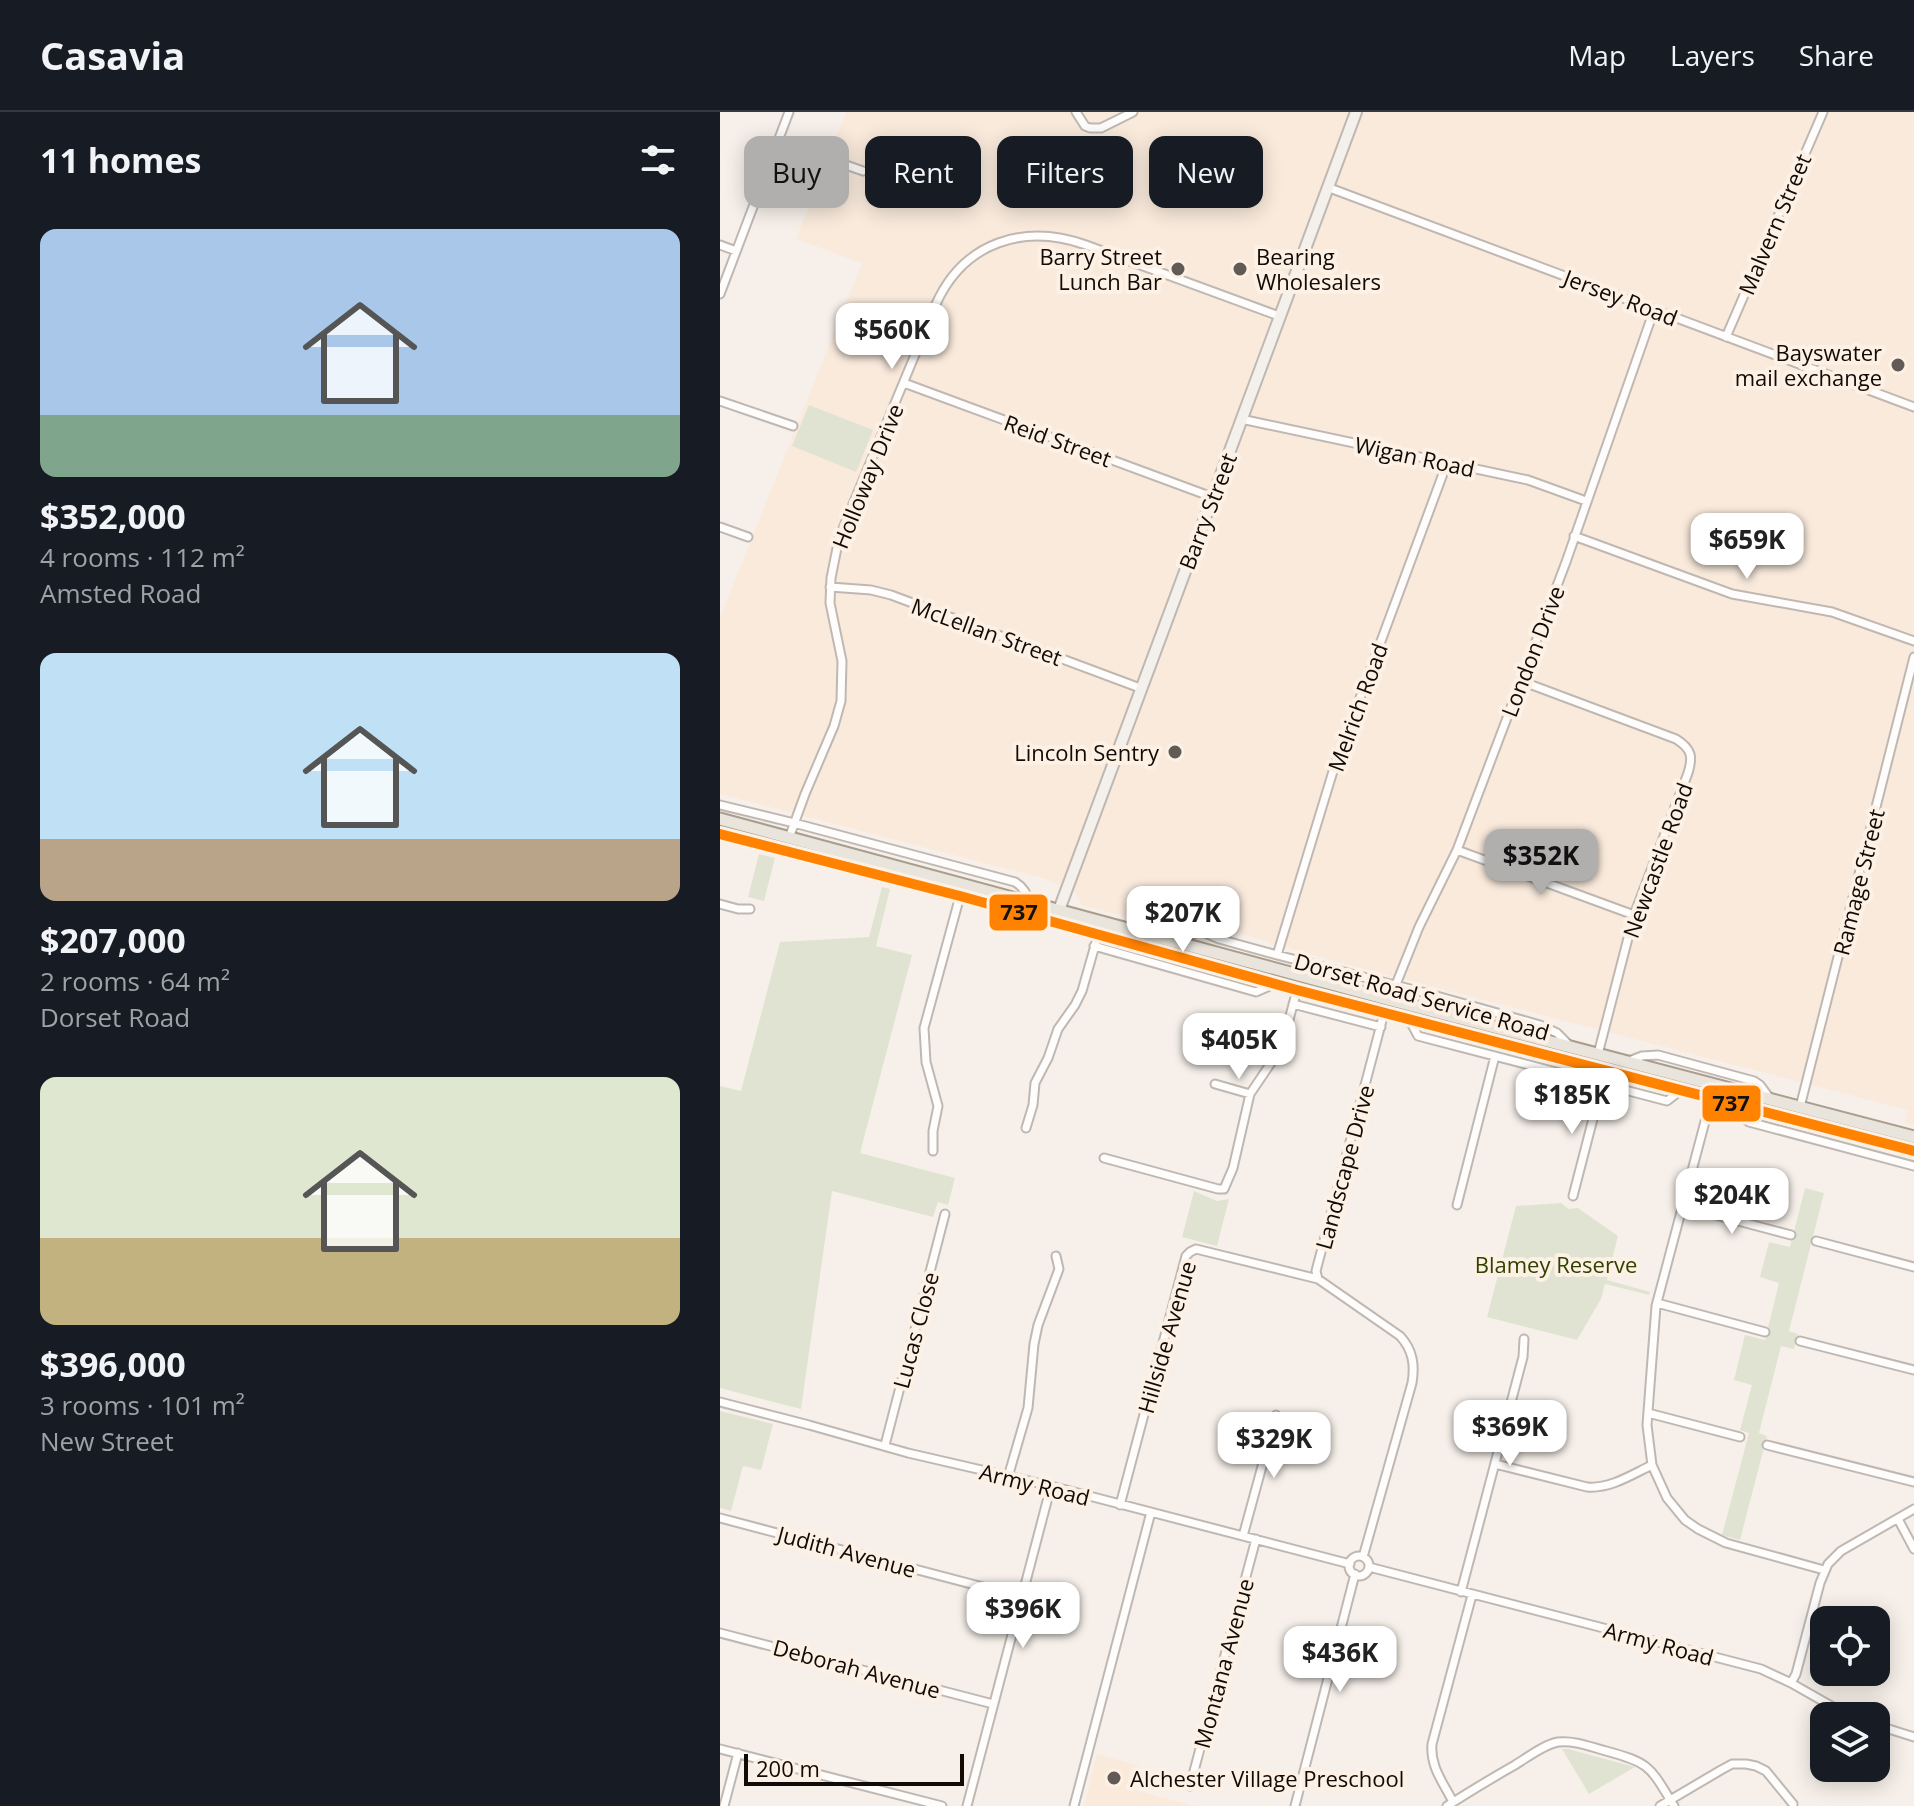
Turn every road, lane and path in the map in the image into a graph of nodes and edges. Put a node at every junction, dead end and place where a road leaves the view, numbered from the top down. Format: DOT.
graph roads {
  1 [pos="789,112"];
  2 [pos="1076,112"];
  3 [pos="1133,112"];
  4 [pos="1356,112"];
  5 [pos="1823,112"];
  6 [pos="780,136"];
  7 [pos="849,166"];
  8 [pos="863,171"];
  9 [pos="1327,187"];
  10 [pos="752,208"];
  11 [pos="720,245"];
  12 [pos="736,251"];
  13 [pos="720,294"];
  14 [pos="1654,310"];
  15 [pos="1279,316"];
  16 [pos="1726,337"];
  17 [pos="904,383"];
  18 [pos="720,401"];
  19 [pos="1914,407"];
  20 [pos="1241,419"];
  21 [pos="793,426"];
  22 [pos="1447,463"];
  23 [pos="1212,497"];
  24 [pos="1586,501"];
  25 [pos="720,527"];
  26 [pos="1574,536"];
  27 [pos="748,537"];
  28 [pos="830,587"];
  29 [pos="1914,641"];
  30 [pos="1914,657"];
  31 [pos="1521,681"];
  32 [pos="1140,688"];
  33 [pos="720,805"];
  34 [pos="720,819"];
  35 [pos="794,823"];
  36 [pos="720,834"];
  37 [pos="789,838"];
  38 [pos="1457,850"];
  39 [pos="960,896"];
  40 [pos="1029,901"];
  41 [pos="720,904"];
  42 [pos="750,909"];
  43 [pos="1059,910"];
  44 [pos="1634,915"];
  45 [pos="1055,923"];
  46 [pos="1096,940"];
  47 [pos="1179,943"];
  48 [pos="1277,955"];
  49 [pos="1181,958"];
  50 [pos="1274,984"];
  51 [pos="1395,987"];
  52 [pos="1297,990"];
  53 [pos="1387,999"];
  54 [pos="1293,1004"];
  55 [pos="1384,1013"];
  56 [pos="1409,1019"];
  57 [pos="1381,1027"];
  58 [pos="1570,1047"];
  59 [pos="1541,1054"];
  60 [pos="1598,1054"];
  61 [pos="1495,1056"];
  62 [pos="1513,1060"];
  63 [pos="1627,1062"];
  64 [pos="1215,1084"];
  65 [pos="1602,1084"];
  66 [pos="1714,1084"];
  67 [pos="1680,1091"];
  68 [pos="1250,1094"];
  69 [pos="1711,1099"];
  70 [pos="1770,1099"];
  71 [pos="1736,1105"];
  72 [pos="1800,1107"];
  73 [pos="1797,1121"];
  74 [pos="1026,1128"];
  75 [pos="1898,1132"];
  76 [pos="1914,1137"];
  77 [pos="1909,1150"];
  78 [pos="933,1151"];
  79 [pos="1104,1158"];
  80 [pos="1914,1166"];
  81 [pos="1573,1196"];
  82 [pos="1457,1205"];
  83 [pos="1682,1206"];
  84 [pos="945,1214"];
  85 [pos="1791,1235"];
  86 [pos="1816,1241"];
  87 [pos="1056,1256"];
  88 [pos="1914,1267"];
  89 [pos="1318,1279"];
  90 [pos="1657,1303"];
  91 [pos="1765,1332"];
  92 [pos="1524,1339"];
  93 [pos="1800,1341"];
  94 [pos="1914,1370"];
  95 [pos="721,1402"];
  96 [pos="1648,1413"];
  97 [pos="1276,1415"];
  98 [pos="1740,1437"];
  99 [pos="885,1445"];
  100 [pos="1767,1445"];
  101 [pos="1495,1464"];
  102 [pos="1652,1465"];
  103 [pos="1008,1477"];
  104 [pos="1914,1482"];
  105 [pos="1051,1486"];
  106 [pos="1120,1505"];
  107 [pos="1914,1509"];
  108 [pos="1151,1512"];
  109 [pos="720,1518"];
  110 [pos="1898,1519"];
  111 [pos="1243,1536"];
  112 [pos="1256,1539"];
  113 [pos="1914,1549"];
  114 [pos="1363,1557"];
  115 [pos="1350,1564"];
  116 [pos="1369,1567"];
  117 [pos="1824,1570"];
  118 [pos="1355,1574"];
  119 [pos="1461,1592"];
  120 [pos="1472,1595"];
  121 [pos="1021,1597"];
  122 [pos="720,1633"];
  123 [pos="1791,1683"];
  124 [pos="1824,1702"];
  125 [pos="993,1704"];
  126 [pos="1890,1729"];
  127 [pos="1914,1737"];
  128 [pos="720,1749"];
  129 [pos="738,1753"];
  130 [pos="1190,1786"];
  131 [pos="1672,1803"];
  132 [pos="1450,1804"];
  133 [pos="1793,1804"];
  134 [pos="724,1806"];
  135 [pos="942,1806"];
  136 [pos="967,1806"];
  137 [pos="1074,1806"];
  138 [pos="1295,1806"];
  139 [pos="1660,1806"];
  1 -- 6 [label="street"];
  2 -- 3 [label="street"];
  4 -- 9 [label="main road, Barry Street"];
  5 -- 16 [label="street, Malvern Street"];
  7 -- 8 [label="street"];
  9 -- 14 [label="street, Jersey Road"];
  9 -- 15 [label="main road, Barry Street"];
  10 -- 12 [label="street"];
  11 -- 12 [label="street"];
  12 -- 13 [label="street"];
  14 -- 16 [label="street, Jersey Road"];
  14 -- 24 [label="street, London Drive"];
  15 -- 17 [label="street, Holloway Drive"];
  15 -- 20 [label="main road, Barry Street"];
  16 -- 19 [label="street, Jersey Road"];
  17 -- 23 [label="street, Reid Street"];
  17 -- 28 [label="street, Holloway Drive"];
  18 -- 21 [label="street"];
  20 -- 22 [label="street, Wigan Road"];
  20 -- 23 [label="main road, Barry Street"];
  22 -- 24 [label="street, Wigan Road"];
  22 -- 48 [label="street, Melrich Road"];
  23 -- 32 [label="main road, Barry Street"];
  24 -- 26 [label="street, London Drive"];
  25 -- 27 [label="street"];
  26 -- 29 [label="street"];
  26 -- 31 [label="street, London Drive"];
  28 -- 32 [label="street, McLellan Street"];
  28 -- 35 [label="street, Holloway Drive"];
  30 -- 72 [label="street, Ramage Street"];
  31 -- 38 [label="street, London Drive"];
  31 -- 44 [label="street, Newcastle Road"];
  32 -- 43 [label="main road, Barry Street"];
  33 -- 35 [label="street"];
  34 -- 37 [label="main road"];
  35 -- 37 [label="street, Holloway Drive"];
  35 -- 40 [label="street"];
  36 -- 39 [label="main road"];
  37 -- 40 [label="main road"];
  38 -- 44 [label="street"];
  38 -- 51 [label="street, London Drive"];
  39 -- 45 [label="main road"];
  39 -- 78 [label="street"];
  40 -- 43 [label="main road"];
  41 -- 42 [label="street"];
  43 -- 45 [label="main road"];
  43 -- 47 [label="main road"];
  44 -- 60 [label="street, Newcastle Road"];
  45 -- 46 [label="main road"];
  46 -- 49 [label="main road"];
  46 -- 50 [label="street, Dorset Road Service Road"];
  46 -- 74 [label="street"];
  47 -- 48 [label="street, Dorset Road Service Road"];
  47 -- 49 [label="main road"];
  47 -- 53 [label="main road"];
  48 -- 51 [label="street, Dorset Road Service Road"];
  49 -- 50 [label="main road"];
  50 -- 52 [label="main road"];
  51 -- 58 [label="street, Dorset Road Service Road"];
  52 -- 54 [label="street"];
  52 -- 55 [label="main road"];
  53 -- 55 [label="main road"];
  53 -- 58 [label="main road"];
  54 -- 57 [label="street, Dorset Road Service Road"];
  54 -- 68 [label="street"];
  55 -- 56 [label="main road"];
  55 -- 57 [label="street, Landscape Drive"];
  56 -- 59 [label="main road"];
  56 -- 61 [label="street, Dorset Road Service Road"];
  57 -- 89 [label="street, Landscape Drive"];
  58 -- 60 [label="main road"];
  59 -- 62 [label="street, Dorset Road Service Road"];
  59 -- 67 [label="main road"];
  60 -- 63 [label="main road"];
  61 -- 62 [label="street, Dorset Road Service Road"];
  61 -- 82 [label="street"];
  62 -- 65 [label="street, Dorset Road Service Road"];
  63 -- 66 [label="main road"];
  63 -- 70 [label="street"];
  64 -- 68 [label="street"];
  65 -- 67 [label="street, Dorset Road Service Road"];
  65 -- 81 [label="street"];
  66 -- 69 [label="main road"];
  66 -- 70 [label="main road"];
  67 -- 69 [label="main road"];
  68 -- 79 [label="street"];
  69 -- 71 [label="main road"];
  69 -- 83 [label="street"];
  70 -- 72 [label="main road"];
  71 -- 73 [label="main road"];
  71 -- 80 [label="street"];
  72 -- 73 [label="main road"];
  72 -- 75 [label="main road"];
  73 -- 77 [label="main road"];
  75 -- 76 [label="main road"];
  75 -- 77 [label="main road"];
  83 -- 85 [label="street"];
  83 -- 90 [label="street"];
  84 -- 99 [label="street, Lucas Close"];
  86 -- 88 [label="street"];
  87 -- 103 [label="street"];
  89 -- 106 [label="street, Hillside Avenue"];
  89 -- 114 [label="street, Landscape Drive"];
  90 -- 91 [label="street"];
  90 -- 96 [label="street"];
  92 -- 101 [label="street"];
  93 -- 94 [label="street"];
  95 -- 99 [label="street, Army Road"];
  96 -- 98 [label="street"];
  96 -- 102 [label="street"];
  97 -- 111 [label="street"];
  99 -- 103 [label="street, Army Road"];
  100 -- 104 [label="street"];
  101 -- 102 [label="street"];
  101 -- 119 [label="street"];
  102 -- 117 [label="street"];
  103 -- 105 [label="street, Army Road"];
  105 -- 106 [label="street, Army Road"];
  105 -- 121 [label="street"];
  106 -- 108 [label="street, Army Road"];
  107 -- 110 [label="street"];
  108 -- 111 [label="street, Army Road"];
  108 -- 137 [label="street"];
  109 -- 121 [label="street, Judith Avenue"];
  110 -- 113 [label="street"];
  110 -- 117 [label="street"];
  111 -- 112 [label="street, Army Road"];
  112 -- 115 [label="street, Army Road"];
  112 -- 130 [label="street, Montana Avenue"];
  114 -- 115 [label="street"];
  114 -- 116 [label="street"];
  115 -- 118 [label="street"];
  116 -- 118 [label="street"];
  116 -- 119 [label="street, Army Road"];
  117 -- 123 [label="street"];
  118 -- 138 [label="street"];
  119 -- 120 [label="street, Army Road"];
  120 -- 123 [label="street, Army Road"];
  120 -- 132 [label="street"];
  121 -- 125 [label="street"];
  122 -- 125 [label="street, Deborah Avenue"];
  123 -- 124 [label="street, Army Road"];
  125 -- 136 [label="street"];
  126 -- 127 [label="street"];
  128 -- 129 [label="street"];
  129 -- 134 [label="street"];
  129 -- 135 [label="street"];
  131 -- 132 [label="street"];
  131 -- 133 [label="street"];
  131 -- 139 [label="street"];
}
